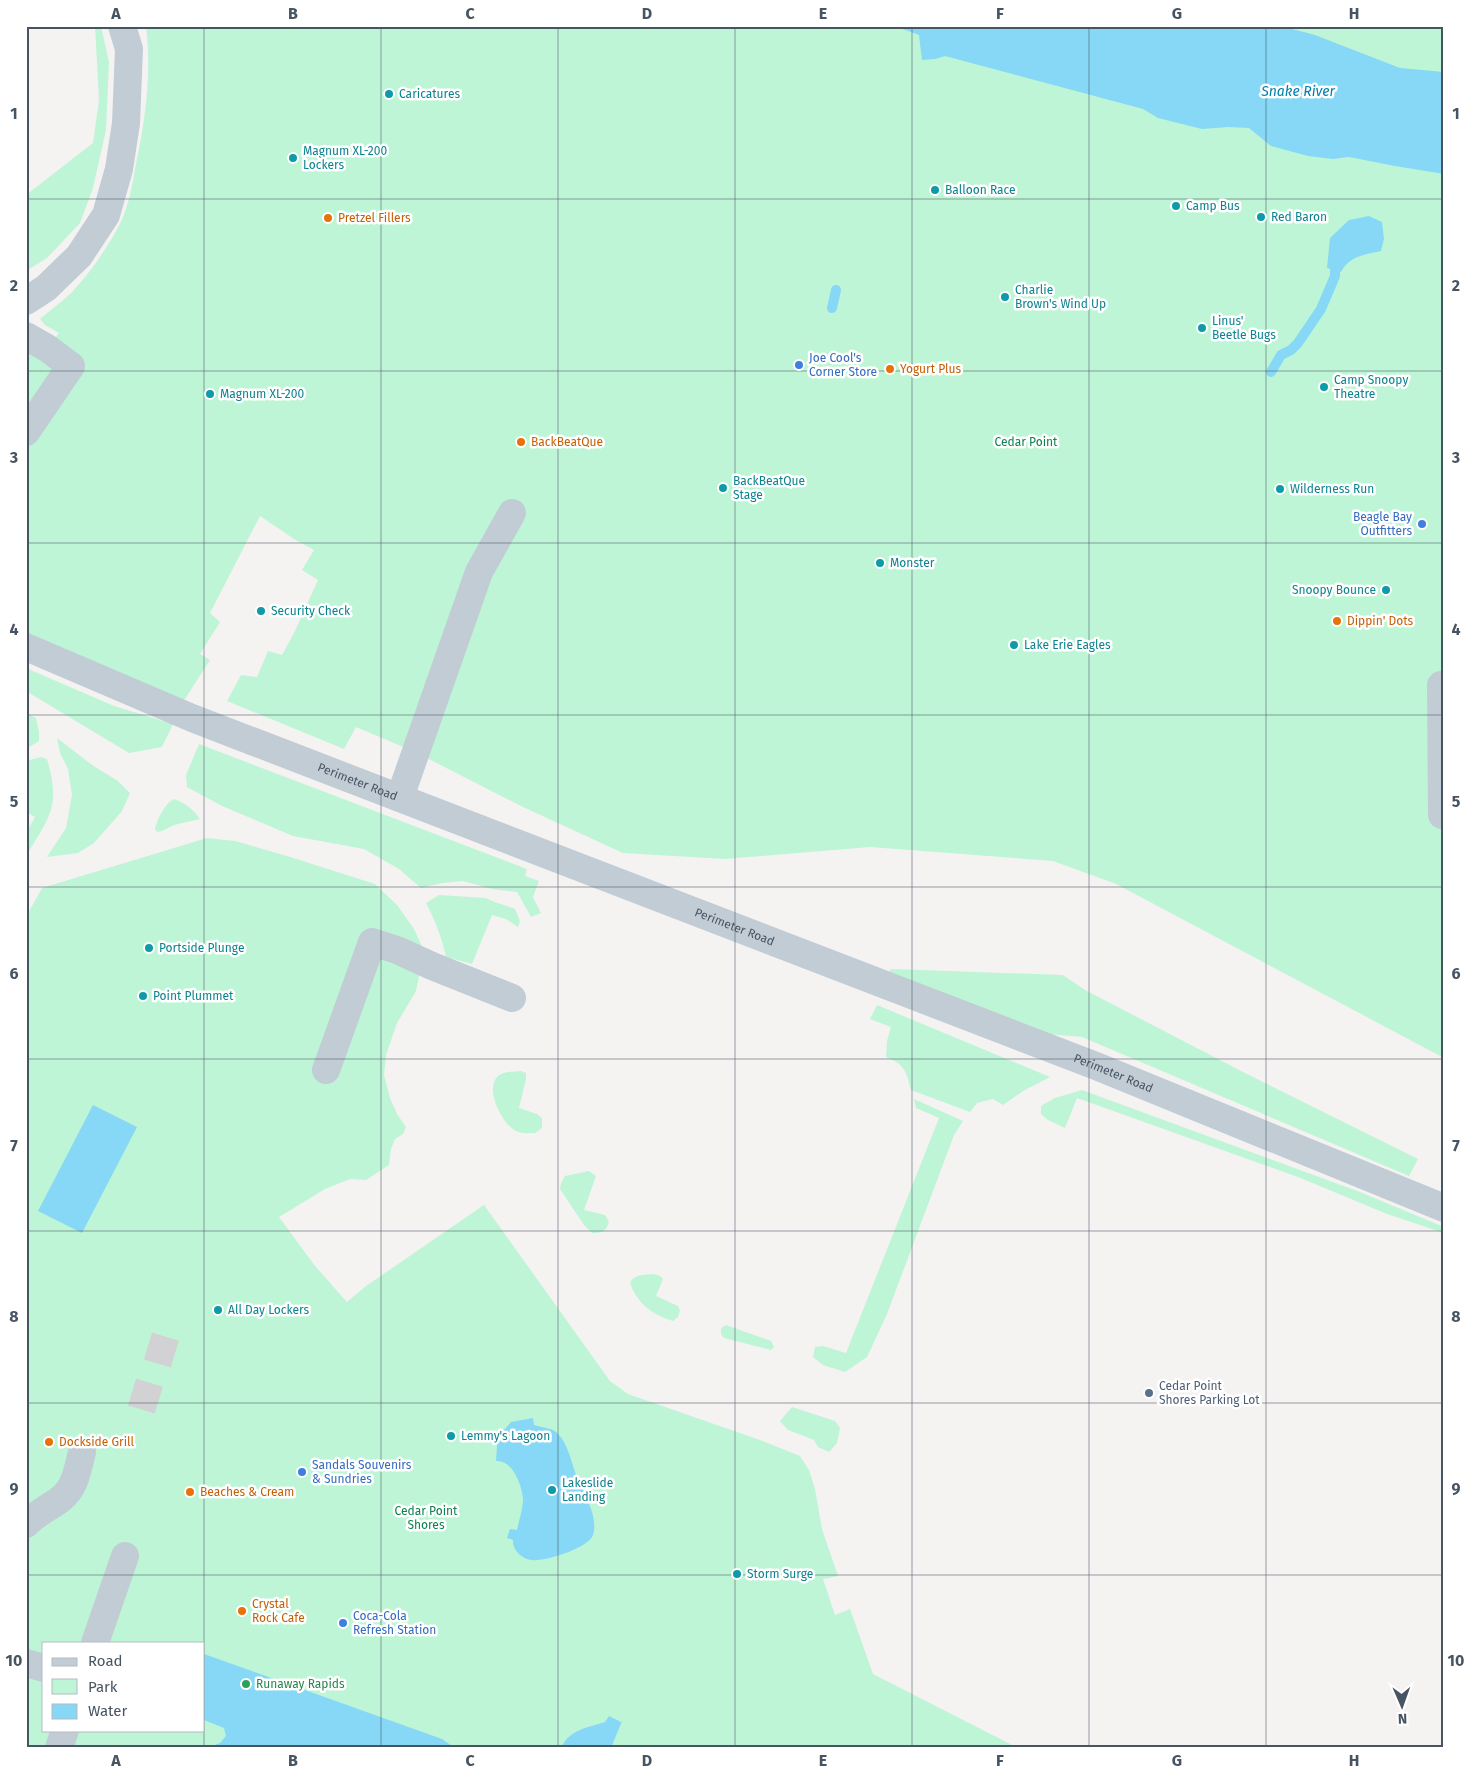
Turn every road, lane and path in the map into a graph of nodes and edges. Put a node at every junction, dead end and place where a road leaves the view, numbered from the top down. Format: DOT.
graph roads {
  1 [pos="122,26"];
  2 [pos="26,301"];
  3 [pos="26,336"];
  4 [pos="26,432"];
  5 [pos="512,513"];
  6 [pos="26,647"];
  7 [pos="1441,685"];
  8 [pos="400,797"];
  9 [pos="1442,815"];
  10 [pos="512,998"];
  11 [pos="326,1070"];
  12 [pos="1444,1208"];
  13 [pos="82,1452"];
  14 [pos="26,1524"];
  15 [pos="125,1556"];
  16 [pos="95,1642"];
  17 [pos="26,1663"];
  18 [pos="42,1667"];
  19 [pos="64,1732"];
  20 [pos="59,1748"];
  1 -- 2 [label="street"];
  3 -- 4 [label="street"];
  5 -- 8 [label="street"];
  6 -- 8 [label="street, Perimeter Road"];
  7 -- 9 [label="street"];
  8 -- 12 [label="street, Perimeter Road"];
  10 -- 11 [label="street"];
  13 -- 14 [label="street"];
  15 -- 16 [label="street"];
  17 -- 18 [label="street"];
  19 -- 20 [label="street"];
}
